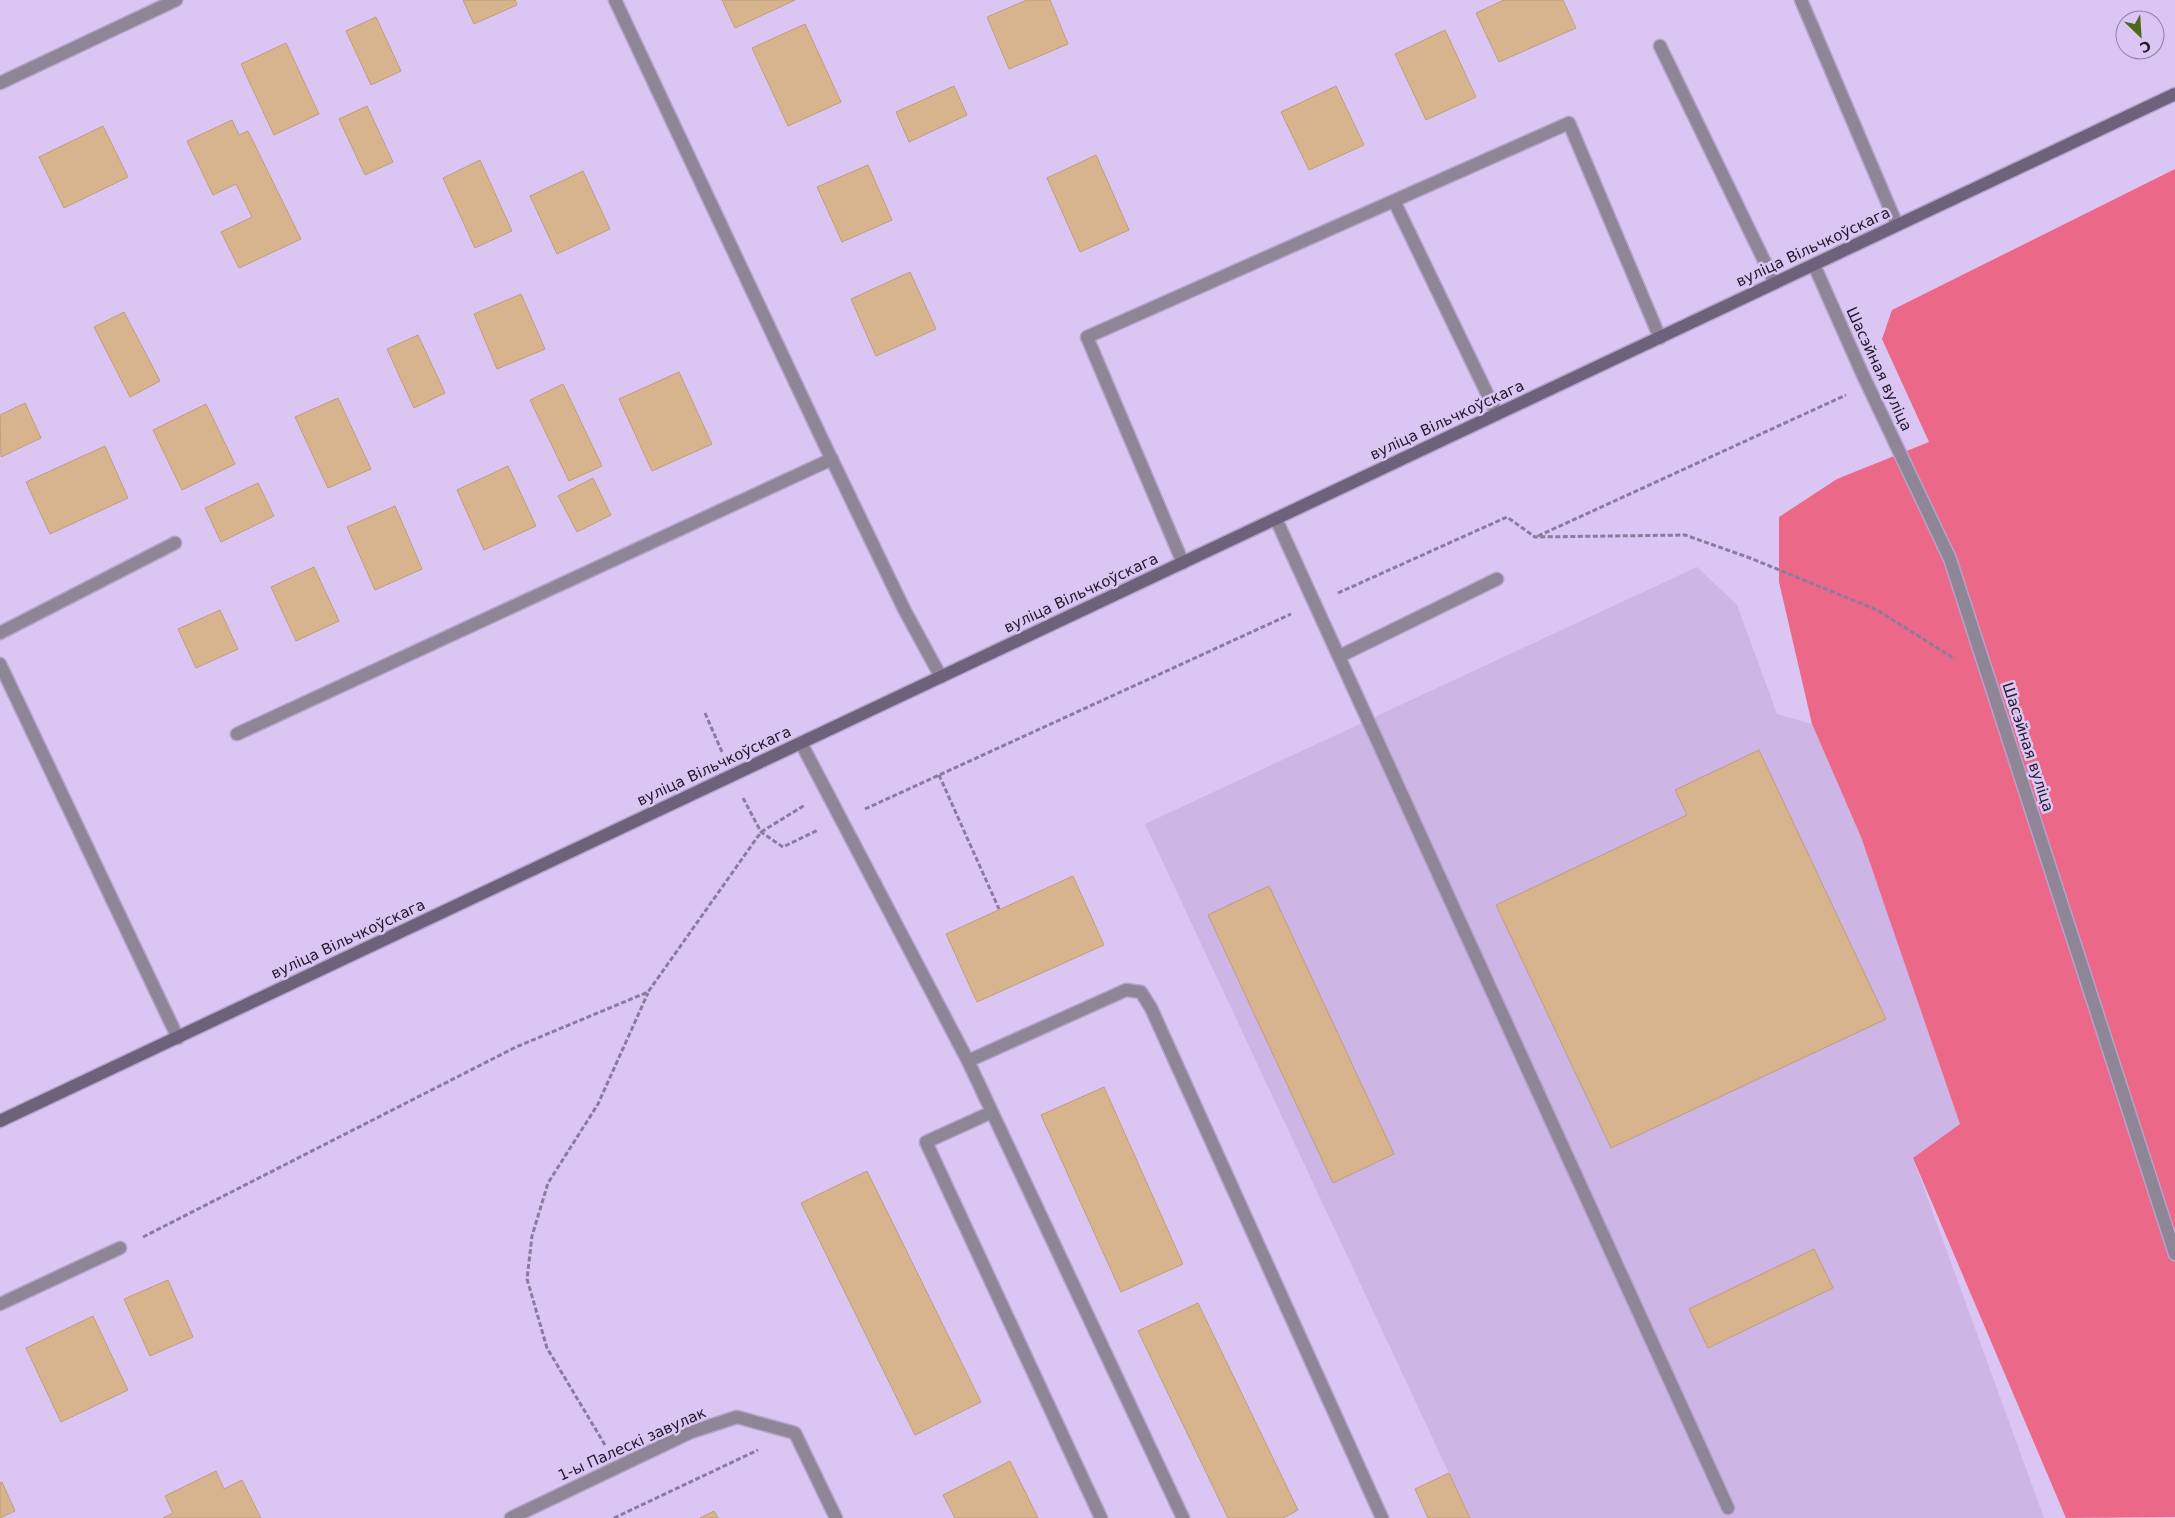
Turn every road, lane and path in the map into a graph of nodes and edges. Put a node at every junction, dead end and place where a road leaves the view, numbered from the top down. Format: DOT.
graph roads {
  1 [pos="176,0"];
  2 [pos="615,0"];
  3 [pos="1801,0"];
  4 [pos="1660,46"];
  5 [pos="0,82"];
  6 [pos="2175,94"];
  7 [pos="1394,201"];
  8 [pos="1897,226"];
  9 [pos="1814,265"];
  10 [pos="1775,284"];
  11 [pos="1660,338"];
  12 [pos="1868,386"];
  13 [pos="1498,414"];
  14 [pos="832,459"];
  15 [pos="1276,519"];
  16 [pos="1535,537"];
  17 [pos="175,543"];
  18 [pos="1183,563"];
  19 [pos="1497,579"];
  20 [pos="1315,603"];
  21 [pos="0,633"];
  22 [pos="1340,656"];
  23 [pos="0,664"];
  24 [pos="941,677"];
  25 [pos="1990,681"];
  26 [pos="706,713"];
  27 [pos="238,734"];
  28 [pos="802,743"];
  29 [pos="939,775"];
  30 [pos="732,776"];
  31 [pos="826,792"];
  32 [pos="841,820"];
  33 [pos="761,832"];
  34 [pos="999,909"];
  35 [pos="648,992"];
  36 [pos="178,1038"];
  37 [pos="968,1061"];
  38 [pos="992,1112"];
  39 [pos="0,1121"];
  40 [pos="120,1248"];
  41 [pos="2175,1254"];
  42 [pos="0,1304"];
  43 [pos="795,1433"];
  44 [pos="618,1467"];
  45 [pos="1728,1508"];
  46 [pos="511,1518"];
  47 [pos="614,1518"];
  48 [pos="836,1518"];
  49 [pos="1101,1518"];
  50 [pos="1183,1518"];
  51 [pos="1382,1518"];
  1 -- 5 [label="street"];
  2 -- 14 [label="street"];
  3 -- 8 [label="street"];
  4 -- 10 [label="street"];
  6 -- 8 [label="main road, вуліца Вільчкоўскага"];
  7 -- 11 [label="street"];
  7 -- 13 [label="street"];
  7 -- 18 [label="street"];
  8 -- 9 [label="main road, вуліца Вільчкоўскага"];
  9 -- 10 [label="main road, вуліца Вільчкоўскага"];
  9 -- 12 [label="street, Шасэйная вуліца"];
  10 -- 11 [label="main road, вуліца Вільчкоўскага"];
  11 -- 13 [label="main road, вуліца Вільчкоўскага"];
  12 -- 16 [label="path"];
  12 -- 25 [label="street, Шасэйная вуліца"];
  13 -- 15 [label="main road, вуліца Вільчкоўскага"];
  14 -- 24 [label="street"];
  14 -- 27 [label="street"];
  15 -- 18 [label="main road, вуліца Вільчкоўскага"];
  15 -- 20 [label="street"];
  16 -- 20 [label="path"];
  16 -- 25 [label="path"];
  17 -- 21 [label="street"];
  18 -- 24 [label="main road, вуліца Вільчкоўскага"];
  19 -- 22 [label="street"];
  20 -- 22 [label="street"];
  20 -- 29 [label="path"];
  22 -- 45 [label="street"];
  23 -- 36 [label="street"];
  24 -- 28 [label="main road, вуліца Вільчкоўскага"];
  25 -- 41 [label="street, Шасэйная вуліца"];
  26 -- 30 [label="path"];
  28 -- 30 [label="main road, вуліца Вільчкоўскага"];
  28 -- 31 [label="street"];
  29 -- 32 [label="path"];
  29 -- 34 [label="path"];
  30 -- 33 [label="path"];
  30 -- 36 [label="main road, вуліца Вільчкоўскага"];
  31 -- 32 [label="street"];
  31 -- 33 [label="path"];
  32 -- 33 [label="path"];
  32 -- 37 [label="street"];
  33 -- 35 [label="path"];
  35 -- 40 [label="path"];
  35 -- 44 [label="path"];
  36 -- 39 [label="main road, вуліца Вільчкоўскага"];
  37 -- 38 [label="street"];
  37 -- 51 [label="street"];
  38 -- 49 [label="street"];
  38 -- 50 [label="street"];
  40 -- 42 [label="street"];
  43 -- 44 [label="street, 1-ы Палескі завулак"];
  43 -- 47 [label="path"];
  43 -- 48 [label="street"];
  44 -- 46 [label="street, 1-ы Палескі завулак"];
}
